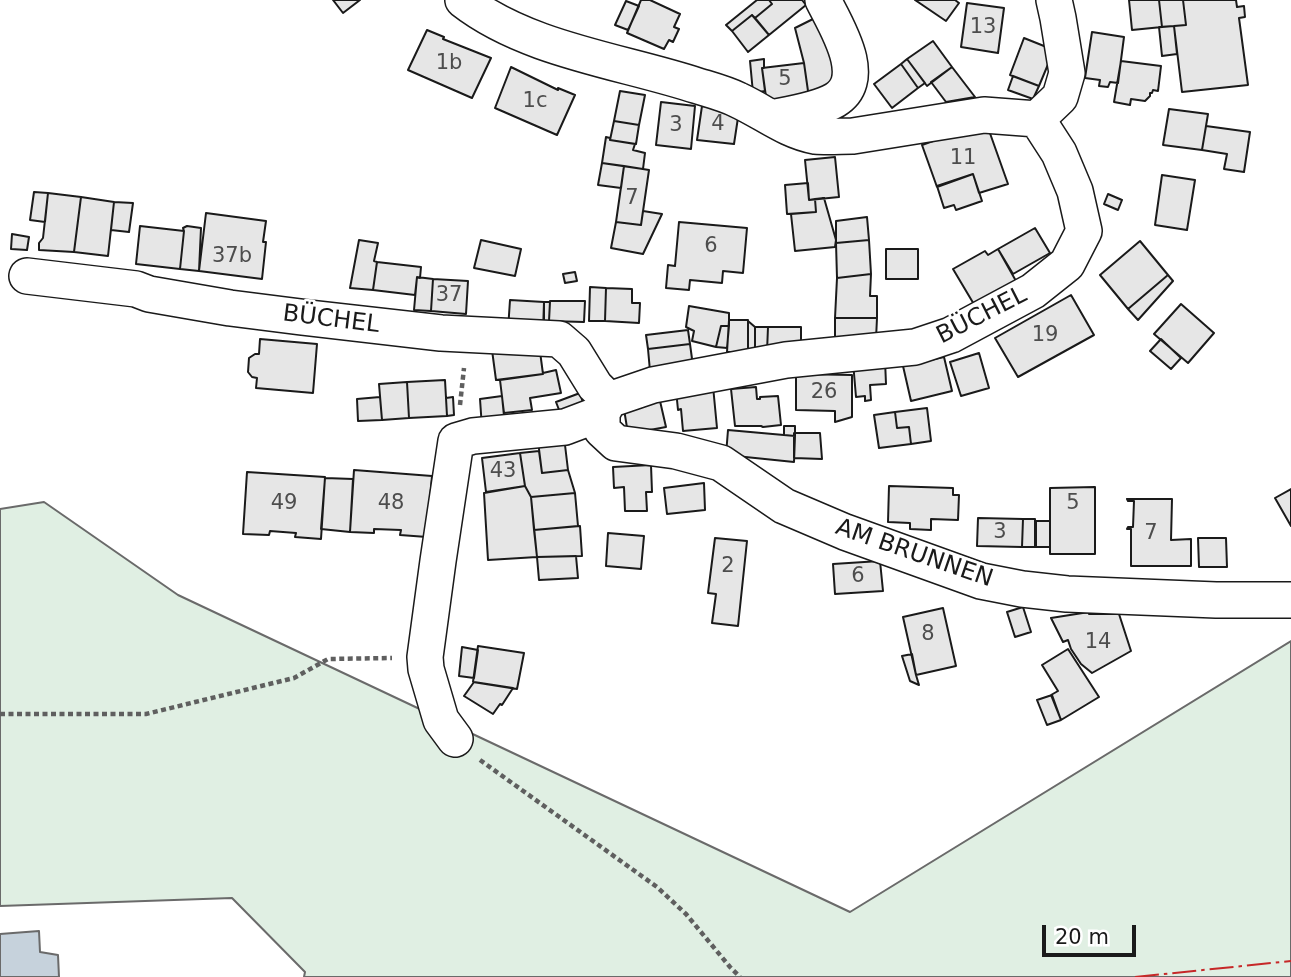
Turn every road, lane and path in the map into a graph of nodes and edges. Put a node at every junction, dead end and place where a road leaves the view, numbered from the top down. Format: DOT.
graph roads {
  1 [pos="463,0"];
  2 [pos="823,0"];
  3 [pos="1054,0"];
  4 [pos="771,118"];
  5 [pos="1037,119"];
  6 [pos="27,276"];
  7 [pos="496,337"];
  8 [pos="605,406"];
  9 [pos="456,441"];
  10 [pos="721,463"];
  11 [pos="1291,600"];
  12 [pos="425,657"];
  13 [pos="0,714"];
  14 [pos="456,739"];
  15 [pos="740,977"];
  1 -- 4 [label="street"];
  2 -- 4 [label="street"];
  3 -- 5 [label="street"];
  4 -- 5 [label="street"];
  5 -- 8 [label="street, BÜCHEL"];
  6 -- 7 [label="street, BÜCHEL"];
  7 -- 8 [label="street, BÜCHEL"];
  7 -- 9 [label="path"];
  8 -- 9 [label="street, BÜCHEL"];
  8 -- 10 [label="street, BÜCHEL"];
  9 -- 12 [label="street"];
  10 -- 11 [label="street, AM BRUNNEN"];
  12 -- 13 [label="path"];
  12 -- 14 [label="street"];
  14 -- 15 [label="path"];
}
